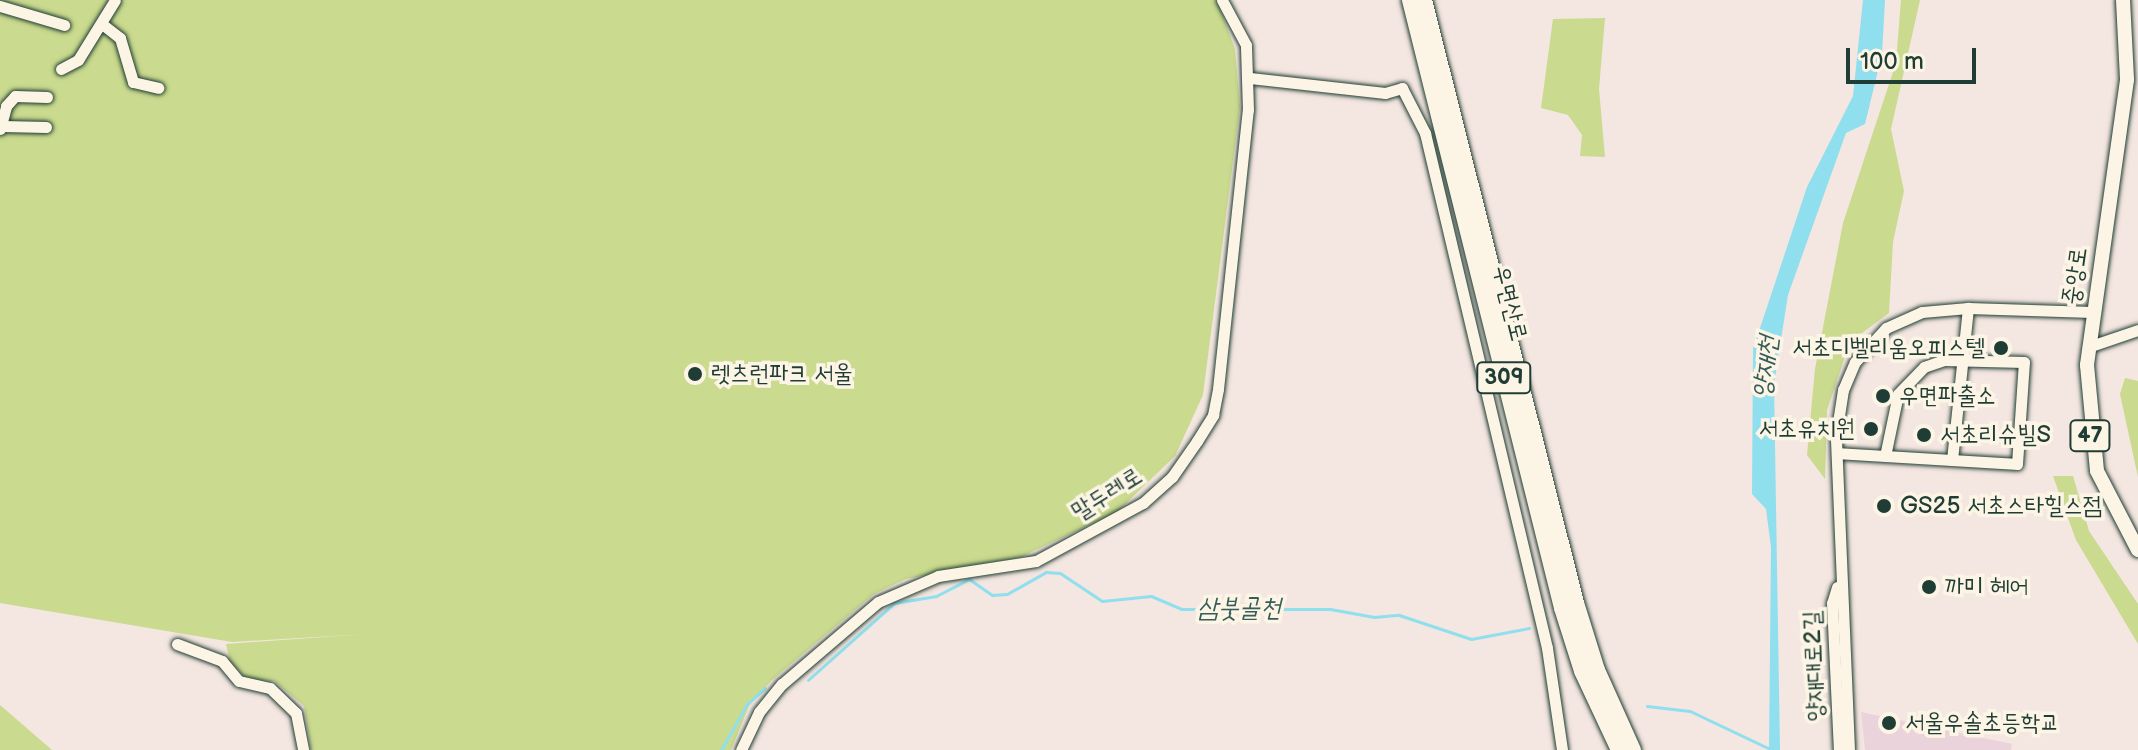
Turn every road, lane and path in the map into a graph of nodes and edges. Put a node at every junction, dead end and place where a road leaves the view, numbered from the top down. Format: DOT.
graph roads {
  1 [pos="115,0"];
  2 [pos="1222,0"];
  3 [pos="1410,0"];
  4 [pos="1424,0"];
  5 [pos="2123,0"];
  6 [pos="0,6"];
  7 [pos="102,24"];
  8 [pos="64,25"];
  9 [pos="61,69"];
  10 [pos="1250,78"];
  11 [pos="2133,80"];
  12 [pos="158,88"];
  13 [pos="47,97"];
  14 [pos="1,127"];
  15 [pos="46,127"];
  16 [pos="1968,308"];
  17 [pos="2092,312"];
  18 [pos="2138,330"];
  19 [pos="2088,347"];
  20 [pos="1962,359"];
  21 [pos="1837,453"];
  22 [pos="1885,456"];
  23 [pos="1952,460"];
  24 [pos="2138,550"];
  25 [pos="1839,582"];
  26 [pos="177,644"];
  27 [pos="303,750"];
  28 [pos="741,750"];
  29 [pos="1562,750"];
  30 [pos="1619,750"];
  31 [pos="1633,750"];
  32 [pos="1839,750"];
  33 [pos="1849,750"];
  1 -- 7 [label="street"];
  2 -- 10 [label="street, 말두레로"];
  3 -- 30 [label="highway, 우면산로 / 309"];
  4 -- 31 [label="highway, 우면산로 / 309"];
  5 -- 11 [label="main road, 중앙로 / 47"];
  6 -- 8 [label="street"];
  7 -- 9 [label="street"];
  7 -- 12 [label="street"];
  10 -- 28 [label="street, 말두레로"];
  10 -- 29 [label="street"];
  11 -- 17 [label="main road, 중앙로 / 47"];
  13 -- 14 [label="street"];
  14 -- 15 [label="street"];
  16 -- 17 [label="street, 양재대로2길"];
  16 -- 20 [label="street"];
  16 -- 21 [label="street, 양재대로2길"];
  17 -- 19 [label="main road, 중앙로 / 47"];
  18 -- 19 [label="street"];
  19 -- 24 [label="main road, 중앙로 / 47"];
  20 -- 22 [label="street"];
  20 -- 23 [label="street"];
  20 -- 23 [label="street"];
  21 -- 22 [label="street"];
  21 -- 25 [label="street, 양재대로2길"];
  22 -- 23 [label="street"];
  25 -- 32 [label="street, 양재대로2길"];
  25 -- 33 [label="street, 양재대로2길"];
  26 -- 27 [label="street"];
}
